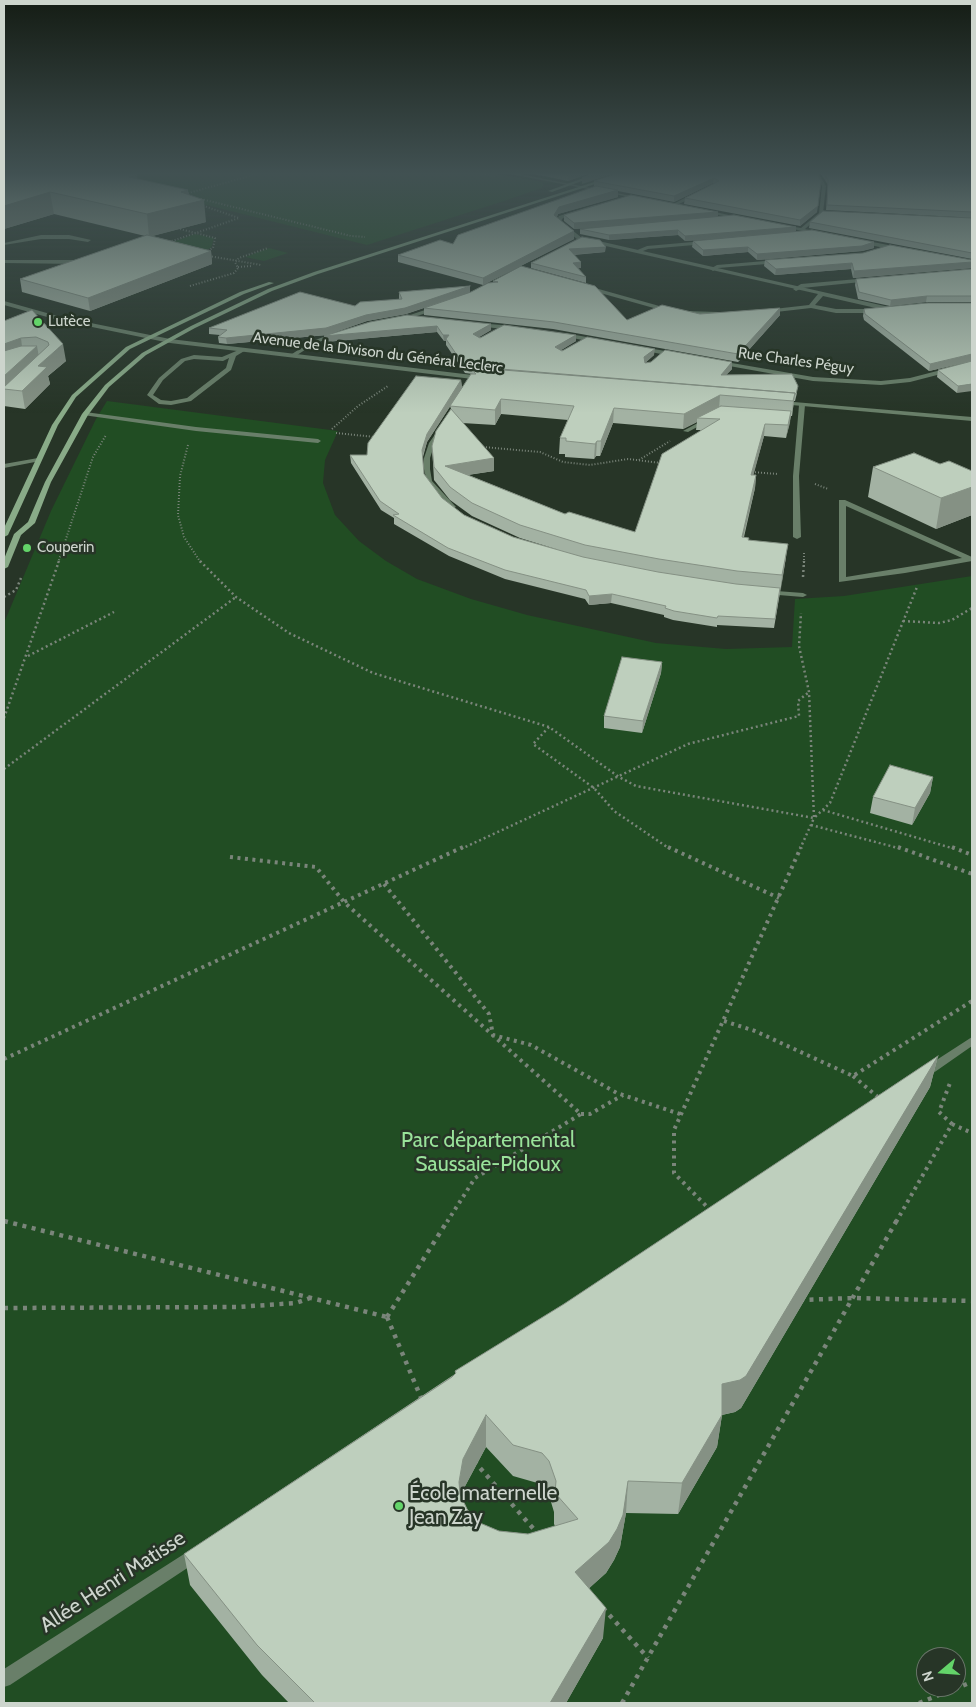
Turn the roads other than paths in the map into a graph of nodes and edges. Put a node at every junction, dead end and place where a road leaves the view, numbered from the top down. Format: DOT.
graph roads {
  1 [pos="363,254"];
  2 [pos="376,254"];
  3 [pos="649,254"];
  4 [pos="4,260"];
  5 [pos="88,260"];
  6 [pos="785,261"];
  7 [pos="713,269"];
  8 [pos="877,280"];
  9 [pos="584,286"];
  10 [pos="796,289"];
  11 [pos="821,294"];
  12 [pos="4,303"];
  13 [pos="447,305"];
  14 [pos="811,306"];
  15 [pos="898,308"];
  16 [pos="889,309"];
  17 [pos="762,311"];
  18 [pos="722,314"];
  19 [pos="407,318"];
  20 [pos="392,320"];
  21 [pos="421,320"];
  22 [pos="466,324"];
  23 [pos="505,327"];
  24 [pos="520,329"];
  25 [pos="342,332"];
  26 [pos="553,333"];
  27 [pos="492,334"];
  28 [pos="148,337"];
  29 [pos="587,339"];
  30 [pos="170,341"];
  31 [pos="606,342"];
  32 [pos="574,347"];
  33 [pos="635,348"];
  34 [pos="243,350"];
  35 [pos="663,353"];
  36 [pos="233,356"];
  37 [pos="292,356"];
  38 [pos="682,356"];
  39 [pos="652,361"];
  40 [pos="710,361"];
  41 [pos="972,364"];
  42 [pos="492,379"];
  43 [pos="773,403"];
  44 [pos="802,405"];
  45 [pos="85,414"];
  46 [pos="718,414"];
  47 [pos="791,419"];
  48 [pos="972,419"];
  49 [pos="801,420"];
  50 [pos="446,421"];
  51 [pos="686,431"];
  52 [pos="318,441"];
  53 [pos="38,460"];
  54 [pos="4,466"];
  55 [pos="55,468"];
  56 [pos="456,511"];
  57 [pos="4,535"];
  58 [pos="797,538"];
  59 [pos="971,559"];
  60 [pos="4,567"];
  61 [pos="754,591"];
  62 [pos="803,595"];
  63 [pos="969,1043"];
  64 [pos="916,1079"];
  65 [pos="209,1544"];
  66 [pos="4,1679"];
  1 -- 28 [label="main road"];
  2 -- 30 [label="main road"];
  3 -- 7 [label="street"];
  4 -- 5 [label="street"];
  6 -- 7 [label="street"];
  7 -- 10 [label="street"];
  8 -- 10 [label="street"];
  9 -- 18 [label="street"];
  10 -- 11 [label="street"];
  11 -- 14 [label="street"];
  11 -- 16 [label="street"];
  12 -- 28 [label="street, Avenue de la Divison du Général Leclerc"];
  13 -- 19 [label="street"];
  14 -- 16 [label="street"];
  14 -- 17 [label="street"];
  15 -- 16 [label="street"];
  19 -- 20 [label="street"];
  19 -- 21 [label="street"];
  22 -- 23 [label="street"];
  23 -- 24 [label="street"];
  23 -- 27 [label="street"];
  25 -- 37 [label="street"];
  26 -- 29 [label="street"];
  28 -- 30 [label="street, Avenue de la Divison du Général Leclerc"];
  28 -- 53 [label="main road"];
  29 -- 31 [label="street"];
  29 -- 32 [label="street"];
  30 -- 34 [label="street, Avenue de la Divison du Général Leclerc"];
  30 -- 45 [label="main road"];
  33 -- 35 [label="street"];
  34 -- 36 [label="street"];
  34 -- 37 [label="street, Avenue de la Divison du Général Leclerc"];
  35 -- 38 [label="street"];
  35 -- 39 [label="street"];
  36 -- 36 [label="street"];
  37 -- 42 [label="street, Avenue de la Divison du Général Leclerc"];
  40 -- 41 [label="street, Rue Charles Péguy"];
  43 -- 44 [label="street"];
  44 -- 48 [label="street"];
  44 -- 49 [label="street"];
  45 -- 52 [label="street"];
  45 -- 55 [label="main road"];
  46 -- 51 [label="street"];
  47 -- 49 [label="street"];
  49 -- 58 [label="street"];
  50 -- 56 [label="street"];
  53 -- 54 [label="street"];
  53 -- 55 [label="main road"];
  53 -- 57 [label="main road"];
  55 -- 60 [label="main road"];
  59 -- 59 [label="street"];
  61 -- 62 [label="street"];
  63 -- 64 [label="street"];
  65 -- 66 [label="street, Allée Henri Matisse"];
}
